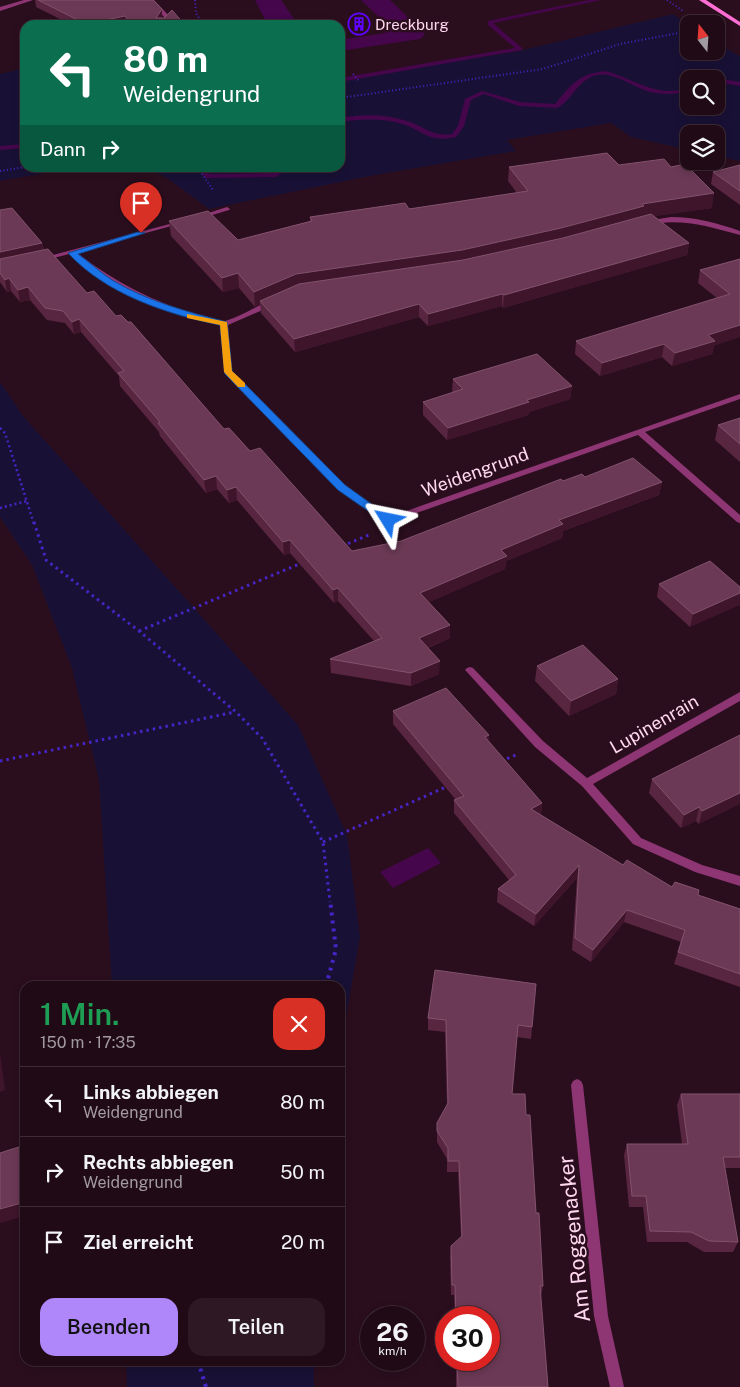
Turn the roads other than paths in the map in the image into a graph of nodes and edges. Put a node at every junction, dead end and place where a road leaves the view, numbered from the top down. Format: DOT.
graph roads {
  1 [pos="30,0"];
  2 [pos="151,0"];
  3 [pos="702,0"];
  4 [pos="0,8"];
  5 [pos="167,20"];
  6 [pos="740,24"];
  7 [pos="227,209"];
  8 [pos="637,225"];
  9 [pos="740,233"];
  10 [pos="72,253"];
  11 [pos="30,262"];
  12 [pos="281,299"];
  13 [pos="224,324"];
  14 [pos="740,396"];
  15 [pos="638,431"];
  16 [pos="740,520"];
  17 [pos="470,670"];
  18 [pos="740,696"];
  19 [pos="586,783"];
  20 [pos="740,881"];
  21 [pos="577,1085"];
  22 [pos="617,1387"];
  1 -- 4 [label="street"];
  2 -- 5 [label="street"];
  3 -- 6 [label="street"];
  7 -- 10 [label="street"];
  8 -- 9 [label="street"];
  10 -- 11 [label="street"];
  10 -- 13 [label="street"];
  12 -- 13 [label="street"];
  13 -- 15 [label="street, Weidengrund"];
  14 -- 15 [label="street, Weidengrund"];
  15 -- 16 [label="street"];
  17 -- 19 [label="street"];
  18 -- 19 [label="street, Lupinenrain"];
  19 -- 20 [label="street"];
  21 -- 22 [label="street, Am Roggenacker"];
}
